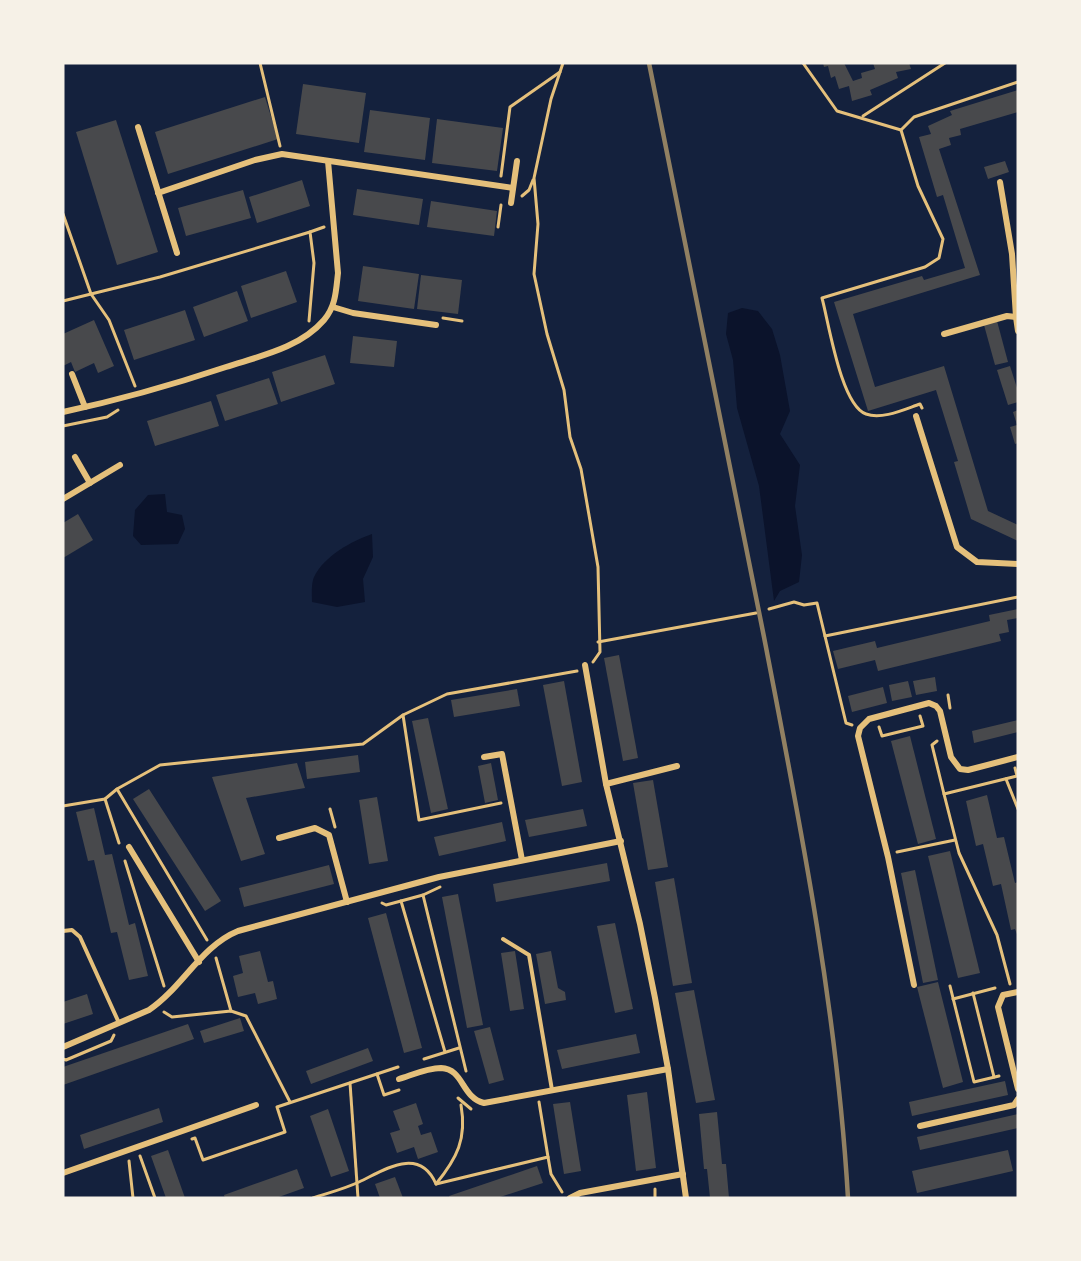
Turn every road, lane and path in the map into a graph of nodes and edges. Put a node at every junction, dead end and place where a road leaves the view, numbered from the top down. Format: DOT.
graph roads {
  1 [pos="260,63"];
  2 [pos="563,63"];
  3 [pos="803,63"];
  4 [pos="945,63"];
  5 [pos="560,72"];
  6 [pos="1018,82"];
  7 [pos="862,117"];
  8 [pos="138,127"];
  9 [pos="901,130"];
  10 [pos="282,154"];
  11 [pos="328,160"];
  12 [pos="517,161"];
  13 [pos="500,177"];
  14 [pos="534,178"];
  15 [pos="1000,182"];
  16 [pos="513,188"];
  17 [pos="158,192"];
  18 [pos="500,198"];
  19 [pos="518,198"];
  20 [pos="511,203"];
  21 [pos="63,214"];
  22 [pos="324,217"];
  23 [pos="498,227"];
  24 [pos="310,232"];
  25 [pos="177,253"];
  26 [pos="91,294"];
  27 [pos="63,301"];
  28 [pos="333,307"];
  29 [pos="1016,316"];
  30 [pos="437,321"];
  31 [pos="462,321"];
  32 [pos="309,324"];
  33 [pos="1018,331"];
  34 [pos="944,334"];
  35 [pos="72,374"];
  36 [pos="142,386"];
  37 [pos="135,388"];
  38 [pos="128,390"];
  39 [pos="85,407"];
  40 [pos="63,412"];
  41 [pos="924,415"];
  42 [pos="916,416"];
  43 [pos="75,457"];
  44 [pos="120,465"];
  45 [pos="90,483"];
  46 [pos="63,500"];
  47 [pos="1018,564"];
  48 [pos="1018,597"];
  49 [pos="769,609"];
  50 [pos="756,613"];
  51 [pos="825,636"];
  52 [pos="598,642"];
  53 [pos="600,652"];
  54 [pos="593,661"];
  55 [pos="585,665"];
  56 [pos="948,695"];
  57 [pos="927,714"];
  58 [pos="403,715"];
  59 [pos="952,718"];
  60 [pos="860,728"];
  61 [pos="870,729"];
  62 [pos="940,735"];
  63 [pos="484,757"];
  64 [pos="1018,757"];
  65 [pos="1018,764"];
  66 [pos="677,766"];
  67 [pos="1006,779"];
  68 [pos="606,784"];
  69 [pos="117,789"];
  70 [pos="944,794"];
  71 [pos="105,799"];
  72 [pos="63,806"];
  73 [pos="506,806"];
  74 [pos="330,809"];
  75 [pos="1018,809"];
  76 [pos="335,830"];
  77 [pos="279,838"];
  78 [pos="955,840"];
  79 [pos="621,841"];
  80 [pos="119,843"];
  81 [pos="895,844"];
  82 [pos="129,847"];
  83 [pos="123,854"];
  84 [pos="522,860"];
  85 [pos="444,884"];
  86 [pos="423,896"];
  87 [pos="378,901"];
  88 [pos="347,902"];
  89 [pos="401,902"];
  90 [pos="63,931"];
  91 [pos="215,936"];
  92 [pos="503,939"];
  93 [pos="199,962"];
  94 [pos="208,964"];
  95 [pos="1018,982"];
  96 [pos="1010,984"];
  97 [pos="914,985"];
  98 [pos="950,986"];
  99 [pos="165,988"];
  100 [pos="1018,992"];
  101 [pos="973,993"];
  102 [pos="953,999"];
  103 [pos="170,1004"];
  104 [pos="231,1011"];
  105 [pos="119,1023"];
  106 [pos="63,1047"];
  107 [pos="459,1048"];
  108 [pos="445,1052"];
  109 [pos="422,1059"];
  110 [pos="399,1066"];
  111 [pos="668,1069"];
  112 [pos="377,1074"];
  113 [pos="999,1076"];
  114 [pos="994,1077"];
  115 [pos="399,1079"];
  116 [pos="469,1081"];
  117 [pos="350,1083"];
  118 [pos="405,1088"];
  119 [pos="1018,1089"];
  120 [pos="552,1091"];
  121 [pos="455,1092"];
  122 [pos="1018,1099"];
  123 [pos="290,1102"];
  124 [pos="461,1103"];
  125 [pos="528,1104"];
  126 [pos="256,1106"];
  127 [pos="477,1111"];
  128 [pos="920,1126"];
  129 [pos="189,1140"];
  130 [pos="150,1153"];
  131 [pos="140,1156"];
  132 [pos="548,1157"];
  133 [pos="129,1161"];
  134 [pos="118,1164"];
  135 [pos="63,1173"];
  136 [pos="683,1174"];
  137 [pos="356,1183"];
  138 [pos="436,1184"];
  139 [pos="661,1186"];
  140 [pos="569,1189"];
  141 [pos="574,1197"];
  142 [pos="133,1198"];
  143 [pos="154,1198"];
  144 [pos="314,1198"];
  145 [pos="358,1198"];
  146 [pos="655,1198"];
  147 [pos="686,1198"];
  1 -- 10 [label="path"];
  2 -- 5 [label="path"];
  3 -- 7 [label="path"];
  4 -- 7 [label="path"];
  5 -- 13 [label="path"];
  5 -- 14 [label="path"];
  6 -- 9 [label="path"];
  7 -- 9 [label="path"];
  8 -- 17 [label="street"];
  9 -- 41 [label="path"];
  10 -- 11 [label="street"];
  10 -- 17 [label="street"];
  11 -- 16 [label="street"];
  11 -- 28 [label="street"];
  12 -- 16 [label="street"];
  14 -- 19 [label="path"];
  14 -- 52 [label="path"];
  15 -- 29 [label="street"];
  16 -- 20 [label="street"];
  17 -- 25 [label="street"];
  18 -- 23 [label="path"];
  21 -- 26 [label="path"];
  22 -- 24 [label="path"];
  24 -- 26 [label="path"];
  24 -- 32 [label="path"];
  26 -- 27 [label="path"];
  26 -- 37 [label="path"];
  28 -- 30 [label="street"];
  28 -- 39 [label="street"];
  29 -- 33 [label="street"];
  29 -- 34 [label="street"];
  30 -- 31 [label="path"];
  35 -- 39 [label="street"];
  36 -- 37 [label="path"];
  37 -- 38 [label="path"];
  39 -- 40 [label="street"];
  42 -- 47 [label="street"];
  43 -- 45 [label="street"];
  44 -- 45 [label="street"];
  45 -- 46 [label="street"];
  48 -- 51 [label="path"];
  49 -- 51 [label="path"];
  50 -- 52 [label="path"];
  51 -- 60 [label="path"];
  52 -- 53 [label="path"];
  54 -- 55 [label="path"];
  55 -- 58 [label="path"];
  55 -- 68 [label="street"];
  56 -- 59 [label="path"];
  57 -- 61 [label="path"];
  58 -- 69 [label="path"];
  58 -- 73 [label="path"];
  60 -- 64 [label="street"];
  60 -- 97 [label="street"];
  62 -- 70 [label="path"];
  63 -- 84 [label="street"];
  65 -- 67 [label="path"];
  66 -- 68 [label="street"];
  67 -- 70 [label="path"];
  67 -- 75 [label="path"];
  68 -- 79 [label="street"];
  69 -- 71 [label="path"];
  69 -- 91 [label="path"];
  70 -- 78 [label="path"];
  71 -- 72 [label="path"];
  71 -- 80 [label="path"];
  74 -- 76 [label="path"];
  77 -- 88 [label="street"];
  78 -- 81 [label="path"];
  78 -- 96 [label="path"];
  79 -- 84 [label="street"];
  79 -- 111 [label="street"];
  82 -- 93 [label="street"];
  83 -- 99 [label="path"];
  84 -- 88 [label="street"];
  85 -- 86 [label="path"];
  86 -- 89 [label="path"];
  86 -- 107 [label="path"];
  87 -- 89 [label="path"];
  88 -- 93 [label="street"];
  89 -- 108 [label="path"];
  90 -- 105 [label="lane"];
  92 -- 120 [label="lane"];
  93 -- 105 [label="street"];
  94 -- 104 [label="path"];
  95 -- 96 [label="path"];
  96 -- 101 [label="path"];
  98 -- 102 [label="path"];
  100 -- 119 [label="street"];
  101 -- 102 [label="path"];
  101 -- 114 [label="path"];
  102 -- 114 [label="path"];
  103 -- 104 [label="path"];
  104 -- 123 [label="path"];
  105 -- 106 [label="street"];
  107 -- 108 [label="path"];
  107 -- 116 [label="path"];
  108 -- 109 [label="path"];
  110 -- 112 [label="path"];
  111 -- 120 [label="street"];
  111 -- 136 [label="street"];
  112 -- 117 [label="path"];
  112 -- 118 [label="path"];
  113 -- 114 [label="path"];
  115 -- 120 [label="street"];
  117 -- 123 [label="path"];
  117 -- 137 [label="path"];
  121 -- 124 [label="path"];
  122 -- 128 [label="street"];
  123 -- 129 [label="path"];
  124 -- 127 [label="path"];
  124 -- 138 [label="path"];
  125 -- 132 [label="path"];
  126 -- 135 [label="street"];
  130 -- 131 [label="path"];
  131 -- 133 [label="path"];
  131 -- 143 [label="path"];
  132 -- 138 [label="path"];
  132 -- 140 [label="path"];
  133 -- 134 [label="path"];
  133 -- 142 [label="path"];
  136 -- 141 [label="street"];
  136 -- 147 [label="street"];
  137 -- 138 [label="path"];
  137 -- 144 [label="path"];
  137 -- 145 [label="path"];
  139 -- 146 [label="path"];
}
